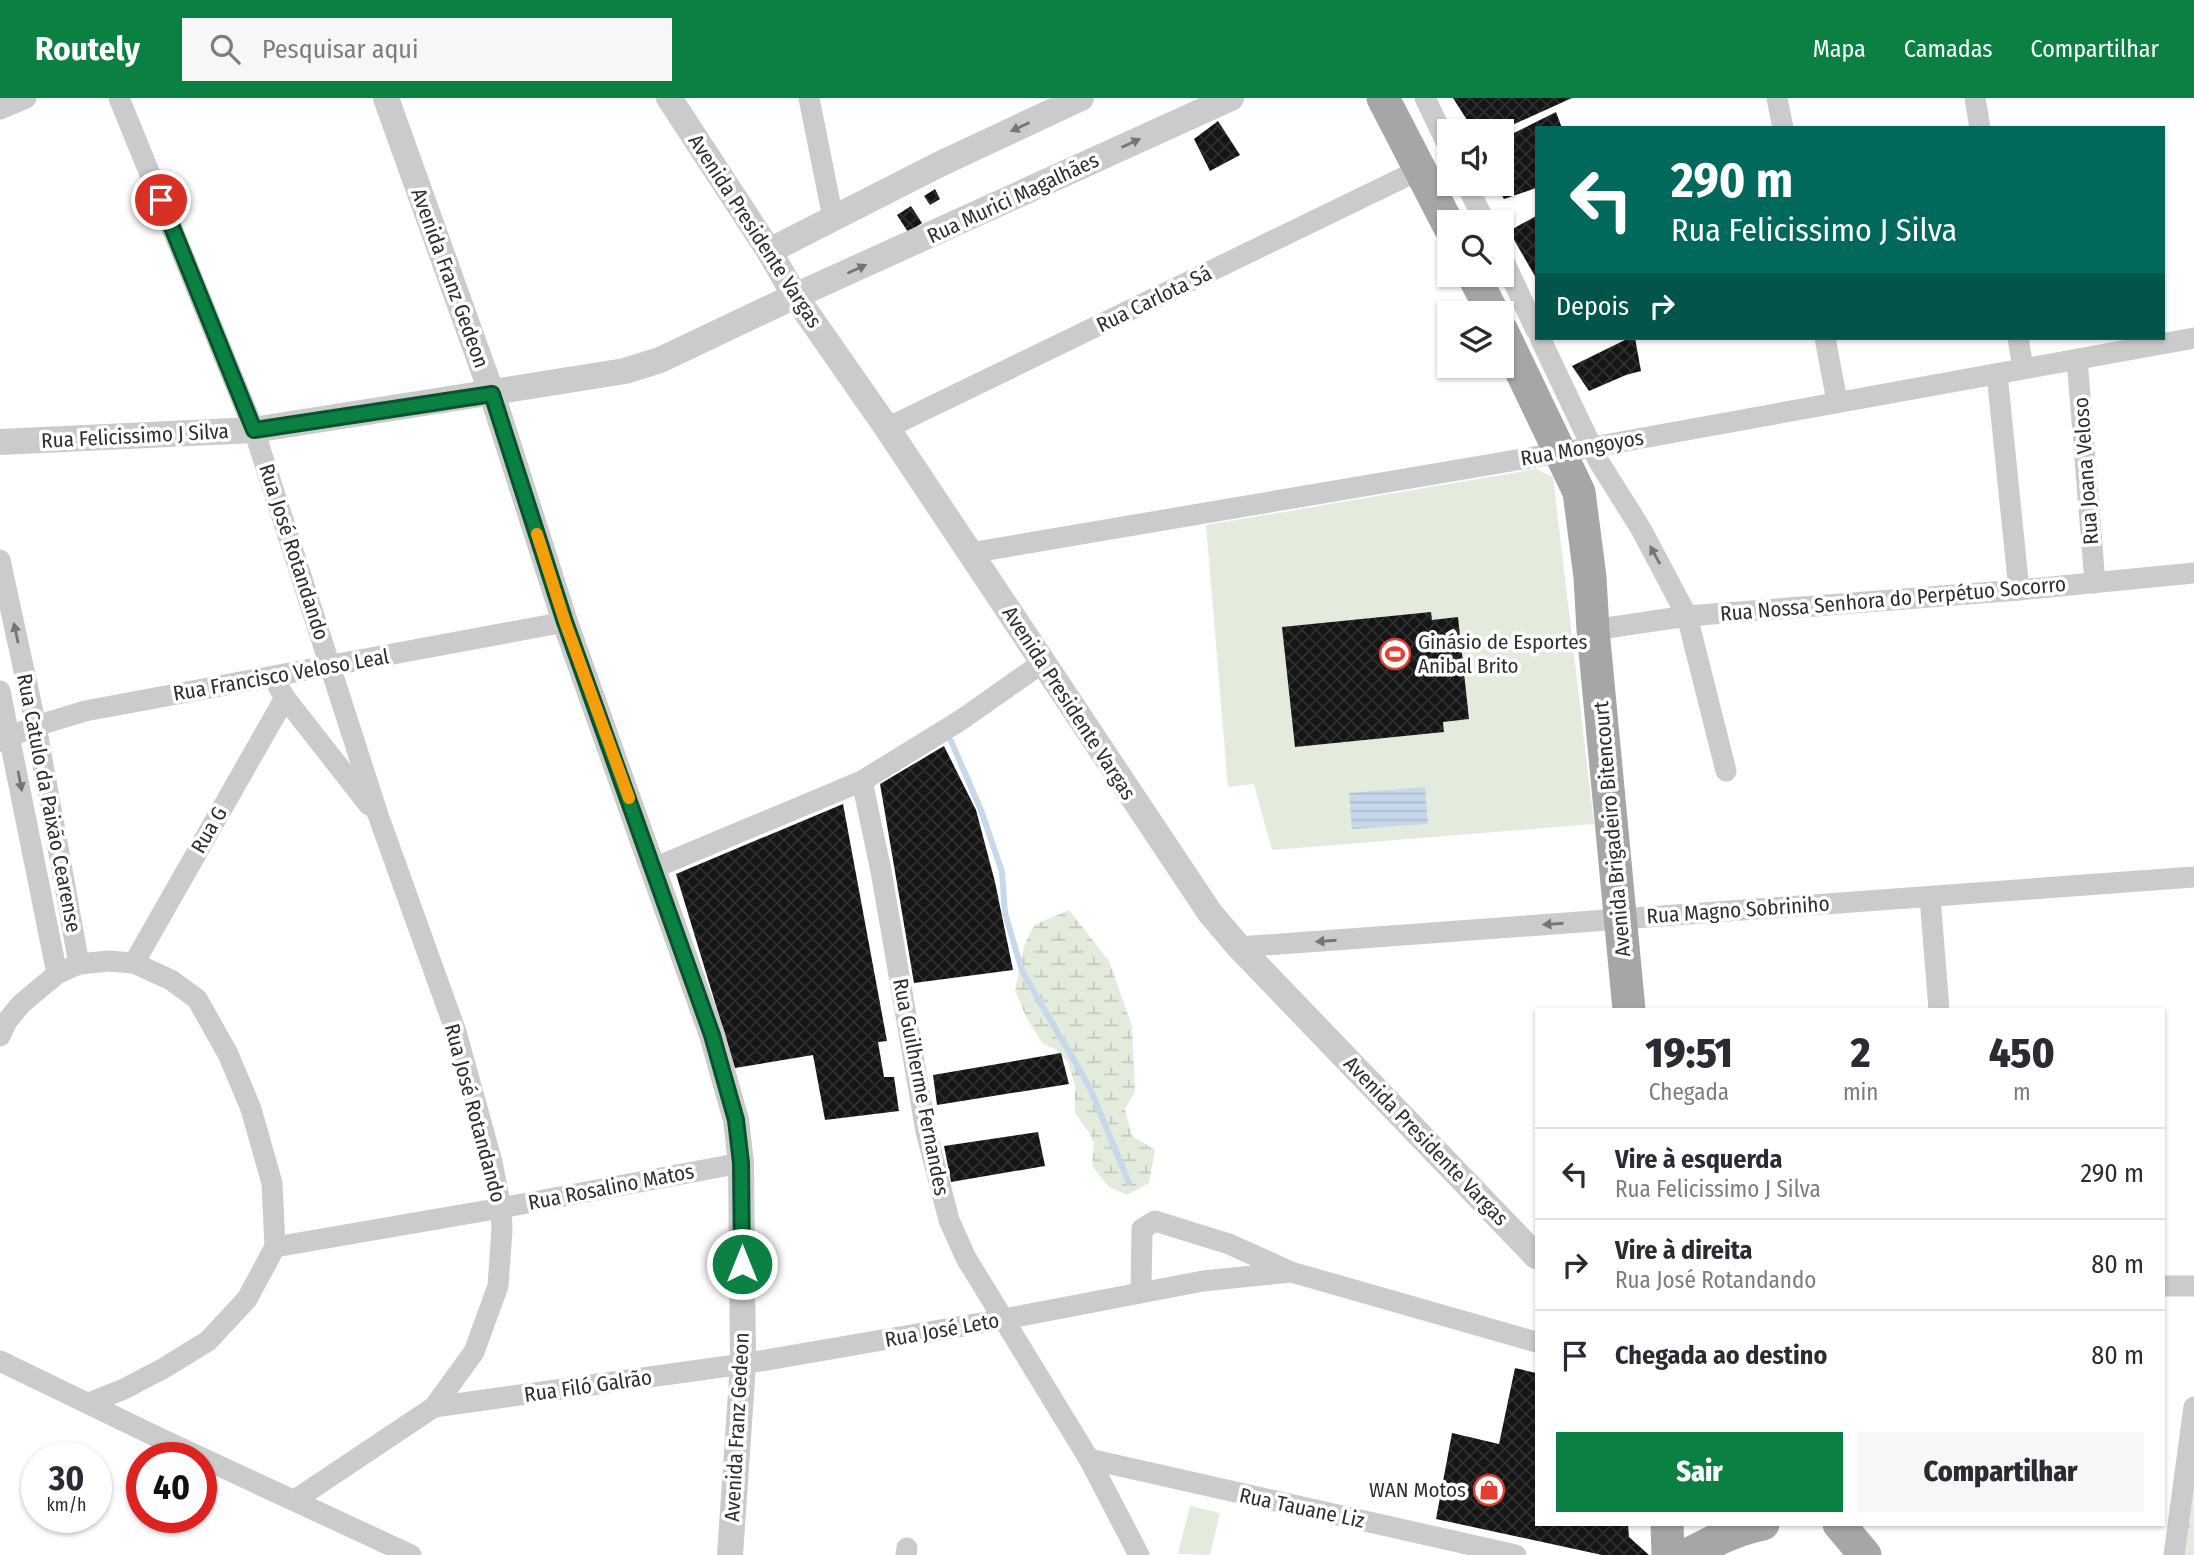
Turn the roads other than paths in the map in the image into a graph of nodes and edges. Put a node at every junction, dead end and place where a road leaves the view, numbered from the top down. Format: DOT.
graph roads {
  1 [pos="26,98"];
  2 [pos="119,98"];
  3 [pos="386,98"];
  4 [pos="668,98"];
  5 [pos="809,98"];
  6 [pos="1081,98"];
  7 [pos="1231,98"];
  8 [pos="1383,98"];
  9 [pos="1425,98"];
  10 [pos="1777,98"];
  11 [pos="1975,98"];
  12 [pos="0,109"];
  13 [pos="1437,123"];
  14 [pos="1783,126"];
  15 [pos="1980,126"];
  16 [pos="1421,169"];
  17 [pos="1441,210"];
  18 [pos="833,218"];
  19 [pos="769,251"];
  20 [pos="1514,283"];
  21 [pos="795,296"];
  22 [pos="1535,328"];
  23 [pos="2194,338"];
  24 [pos="1542,340"];
  25 [pos="1825,340"];
  26 [pos="2018,340"];
  27 [pos="1514,350"];
  28 [pos="2077,359"];
  29 [pos="2023,368"];
  30 [pos="1997,374"];
  31 [pos="492,394"];
  32 [pos="1837,401"];
  33 [pos="887,428"];
  34 [pos="254,430"];
  35 [pos="0,443"];
  36 [pos="1577,450"];
  37 [pos="970,553"];
  38 [pos="0,561"];
  39 [pos="2194,573"];
  40 [pos="2095,583"];
  41 [pos="2019,590"];
  42 [pos="1687,616"];
  43 [pos="565,622"];
  44 [pos="1593,630"];
  45 [pos="1042,663"];
  46 [pos="332,666"];
  47 [pos="272,675"];
  48 [pos="0,691"];
  49 [pos="285,698"];
  50 [pos="36,726"];
  51 [pos="5,738"];
  52 [pos="1726,771"];
  53 [pos="862,781"];
  54 [pos="378,815"];
  55 [pos="654,868"];
  56 [pos="2194,877"];
  57 [pos="1930,897"];
  58 [pos="1621,918"];
  59 [pos="1240,947"];
  60 [pos="134,963"];
  61 [pos="79,964"];
  62 [pos="57,974"];
  63 [pos="1629,1008"];
  64 [pos="1939,1008"];
  65 [pos="0,1036"];
  66 [pos="741,1163"];
  67 [pos="501,1208"];
  68 [pos="275,1247"];
  69 [pos="1535,1255"];
  70 [pos="1291,1272"];
  71 [pos="2165,1286"];
  72 [pos="2194,1286"];
  73 [pos="1141,1292"];
  74 [pos="1004,1320"];
  75 [pos="1535,1342"];
  76 [pos="0,1360"];
  77 [pos="743,1364"];
  78 [pos="89,1402"];
  79 [pos="434,1407"];
  80 [pos="2194,1407"];
  81 [pos="1089,1459"];
  82 [pos="295,1500"];
  83 [pos="1667,1526"];
  84 [pos="1754,1526"];
  85 [pos="1841,1526"];
  86 [pos="411,1555"];
  87 [pos="730,1555"];
  88 [pos="1139,1555"];
  89 [pos="1516,1555"];
  90 [pos="1668,1555"];
  91 [pos="1687,1555"];
  92 [pos="1865,1555"];
  93 [pos="2174,1555"];
  1 -- 12 [label="street"];
  2 -- 34 [label="street, Rua José Rotandando"];
  3 -- 31 [label="street, Avenida Franz Gedeon"];
  4 -- 19 [label="street, Avenida Presidente Vargas"];
  5 -- 18 [label="street"];
  6 -- 18 [label="street, one-way"];
  21 -- 7 [label="street, Rua Murici Magalhães, one-way"];
  8 -- 16 [label="main road"];
  9 -- 13 [label="street"];
  10 -- 14 [label="street"];
  11 -- 15 [label="street"];
  16 -- 17 [label="main road"];
  16 -- 33 [label="street, Rua Carlota Sá"];
  18 -- 19 [label="street"];
  19 -- 21 [label="street, Avenida Presidente Vargas"];
  20 -- 22 [label="street"];
  21 -- 31 [label="street, Rua Felicissimo J Silva"];
  21 -- 33 [label="street, Avenida Presidente Vargas"];
  23 -- 28 [label="street, Rua Mongoyos"];
  24 -- 36 [label="street"];
  25 -- 32 [label="street"];
  26 -- 29 [label="street"];
  27 -- 36 [label="main road, Avenida Brigadeiro Bitencourt"];
  28 -- 29 [label="street, Rua Mongoyos"];
  28 -- 40 [label="street, Rua Joana Veloso"];
  29 -- 30 [label="street, Rua Mongoyos"];
  30 -- 32 [label="street, Rua Mongoyos"];
  30 -- 41 [label="street"];
  31 -- 34 [label="street, Rua Felicissimo J Silva"];
  31 -- 43 [label="street, Avenida Franz Gedeon"];
  32 -- 36 [label="street, Rua Mongoyos"];
  33 -- 37 [label="street, Avenida Presidente Vargas"];
  34 -- 35 [label="street, Rua Felicissimo J Silva"];
  34 -- 46 [label="street, Rua José Rotandando"];
  36 -- 37 [label="street, Rua Mongoyos"];
  42 -- 36 [label="street, one-way"];
  36 -- 44 [label="main road, Avenida Brigadeiro Bitencourt"];
  37 -- 45 [label="street, Avenida Presidente Vargas"];
  50 -- 38 [label="street, Rua Catulo da Paixão Cearense, one-way"];
  39 -- 40 [label="street, Rua Nossa Senhora do Perpétuo Socorro"];
  40 -- 41 [label="street, Rua Nossa Senhora do Perpétuo Socorro"];
  41 -- 42 [label="street, Rua Nossa Senhora do Perpétuo Socorro"];
  42 -- 44 [label="street, Rua Nossa Senhora do Perpétuo Socorro"];
  42 -- 52 [label="street"];
  43 -- 46 [label="street, Rua Francisco Veloso Leal"];
  43 -- 55 [label="street, Avenida Franz Gedeon"];
  44 -- 58 [label="main road, Avenida Brigadeiro Bitencourt"];
  45 -- 53 [label="street"];
  45 -- 59 [label="street, Avenida Presidente Vargas"];
  46 -- 47 [label="street, Rua Francisco Veloso Leal"];
  46 -- 54 [label="street, Rua José Rotandando"];
  47 -- 49 [label="street, Rua José Rotandando"];
  47 -- 50 [label="street, Rua Francisco Veloso Leal"];
  48 -- 51 [label="street, Rua Catulo da Paixão Cearense"];
  49 -- 54 [label="street, Rua José Rotandando"];
  49 -- 60 [label="street, Rua G"];
  50 -- 51 [label="street, Rua Francisco Veloso Leal"];
  50 -- 61 [label="street, Rua Catulo da Paixão Cearense"];
  51 -- 62 [label="street, Rua Catulo da Paixão Cearense, one-way"];
  53 -- 55 [label="street"];
  53 -- 74 [label="street, Rua Guilherme Fernandes"];
  54 -- 67 [label="street, Rua José Rotandando"];
  55 -- 66 [label="street, Avenida Franz Gedeon"];
  56 -- 57 [label="street, Rua Magno Sobriniho"];
  57 -- 58 [label="street, Rua Magno Sobriniho"];
  57 -- 64 [label="street"];
  58 -- 59 [label="street, Rua Magno Sobriniho, one-way"];
  58 -- 63 [label="main road, Avenida Brigadeiro Bitencourt"];
  59 -- 69 [label="street, Avenida Presidente Vargas"];
  60 -- 61 [label="street"];
  60 -- 68 [label="street"];
  61 -- 62 [label="street"];
  62 -- 65 [label="street"];
  66 -- 67 [label="street, Rua Rosalino Matos"];
  66 -- 77 [label="street, Avenida Franz Gedeon"];
  67 -- 68 [label="street, Rua Rosalino Matos"];
  67 -- 79 [label="street, Rua José Rotandando"];
  68 -- 78 [label="street"];
  70 -- 73 [label="street, Rua José Leto"];
  70 -- 73 [label="street, Rua José Leto"];
  70 -- 75 [label="street, Rua José Leto"];
  71 -- 72 [label="street"];
  73 -- 74 [label="street, Rua José Leto"];
  74 -- 77 [label="street, Rua José Leto"];
  74 -- 81 [label="street, Rua Guilherme Fernandes"];
  76 -- 78 [label="street"];
  77 -- 79 [label="street, Rua Filó Galrão"];
  77 -- 87 [label="street, Avenida Franz Gedeon"];
  78 -- 82 [label="street"];
  79 -- 82 [label="street, Rua José Rotandando"];
  80 -- 93 [label="street"];
  81 -- 88 [label="street, Rua Guilherme Fernandes"];
  81 -- 89 [label="street, Rua Tauane Liz"];
  82 -- 86 [label="street"];
  83 -- 90 [label="main road"];
  84 -- 91 [label="main road"];
  85 -- 92 [label="main road"];
}
